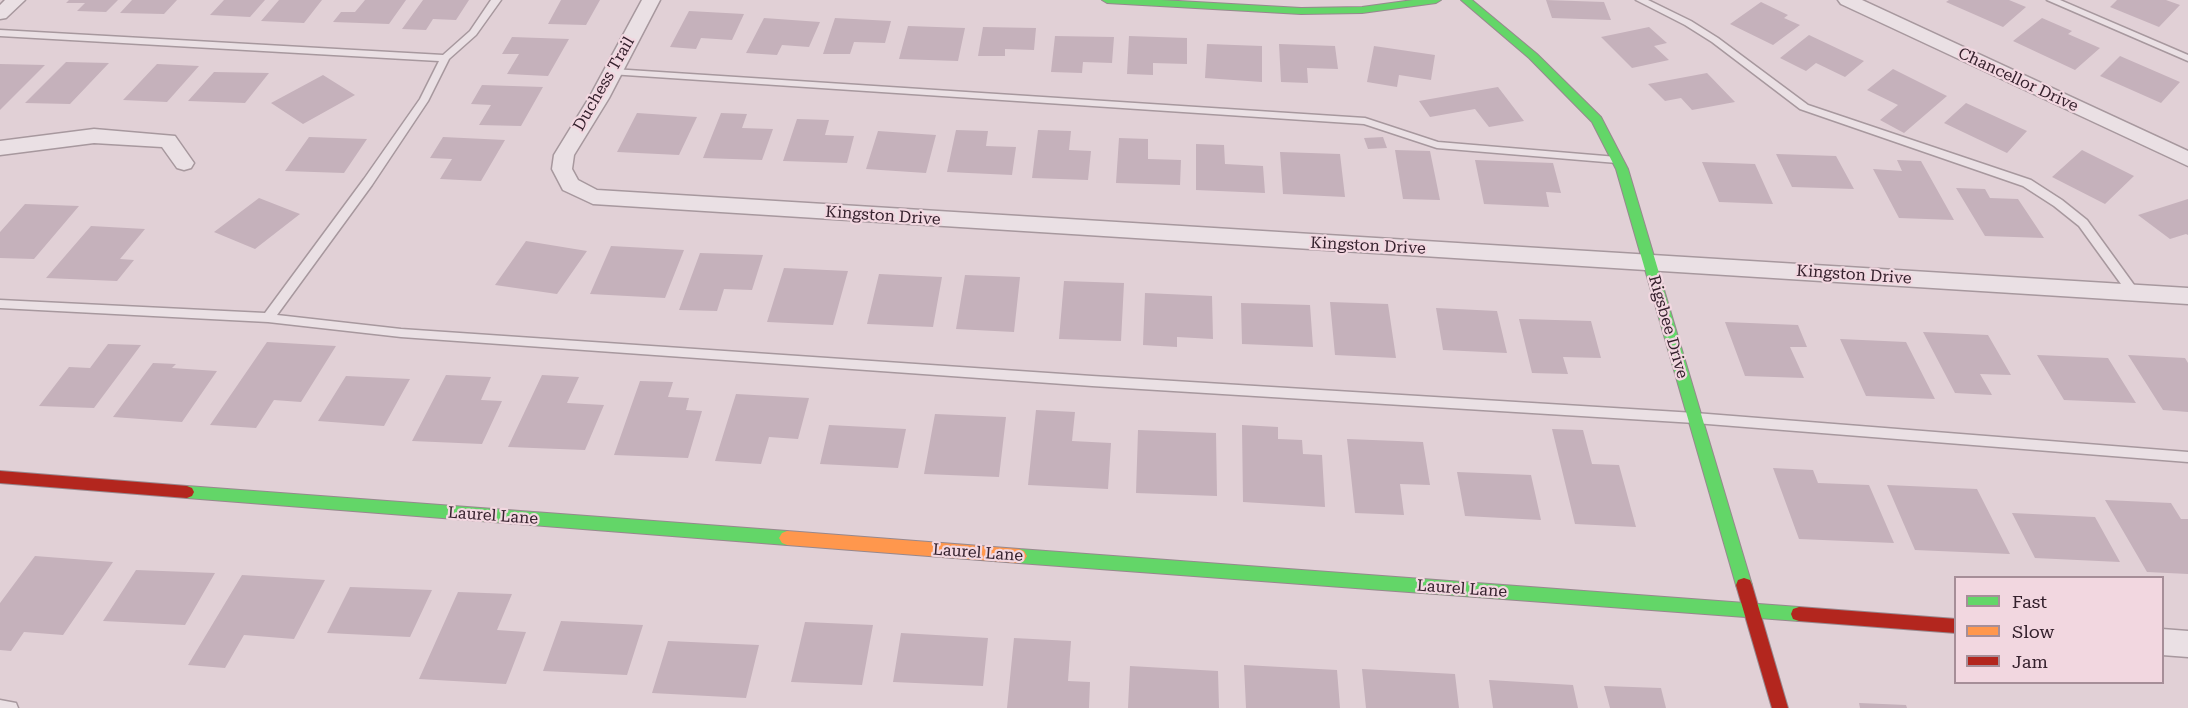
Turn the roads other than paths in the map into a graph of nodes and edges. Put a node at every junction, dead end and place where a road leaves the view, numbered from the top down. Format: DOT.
graph roads {
  1 [pos="16,0"];
  2 [pos="496,0"];
  3 [pos="651,0"];
  4 [pos="1107,0"];
  5 [pos="1436,0"];
  6 [pos="1466,0"];
  7 [pos="1641,0"];
  8 [pos="1847,0"];
  9 [pos="2052,0"];
  10 [pos="0,14"];
  11 [pos="0,33"];
  12 [pos="445,58"];
  13 [pos="2188,58"];
  14 [pos="613,72"];
  15 [pos="0,148"];
  16 [pos="2188,159"];
  17 [pos="1618,160"];
  18 [pos="184,163"];
  19 [pos="562,169"];
  20 [pos="1650,262"];
  21 [pos="2133,292"];
  22 [pos="2188,296"];
  23 [pos="0,304"];
  24 [pos="268,318"];
  25 [pos="1695,418"];
  26 [pos="2188,457"];
  27 [pos="0,477"];
  28 [pos="1751,609"];
  29 [pos="1954,626"];
  30 [pos="2164,642"];
  31 [pos="2188,645"];
  32 [pos="0,707"];
  33 [pos="11,708"];
  34 [pos="1780,708"];
  1 -- 10 [label="street"];
  2 -- 12 [label="lane"];
  3 -- 14 [label="street, Duchess Trail"];
  4 -- 5 [label="street"];
  6 -- 17 [label="street, Rigsbee Drive"];
  7 -- 21 [label="lane"];
  8 -- 16 [label="street, Chancellor Drive"];
  9 -- 13 [label="lane"];
  11 -- 12 [label="lane"];
  12 -- 24 [label="lane"];
  14 -- 17 [label="lane"];
  14 -- 19 [label="street, Duchess Trail"];
  15 -- 18 [label="street"];
  17 -- 20 [label="street, Rigsbee Drive"];
  19 -- 20 [label="street, Kingston Drive"];
  20 -- 21 [label="street, Kingston Drive"];
  20 -- 25 [label="street, Rigsbee Drive"];
  21 -- 22 [label="street, Kingston Drive"];
  23 -- 24 [label="lane"];
  24 -- 25 [label="lane"];
  25 -- 26 [label="lane"];
  25 -- 28 [label="street, Rigsbee Drive"];
  27 -- 28 [label="street, Laurel Lane"];
  28 -- 29 [label="street, Laurel Lane"];
  28 -- 34 [label="street, Rigsbee Drive"];
  30 -- 31 [label="street"];
  32 -- 33 [label="lane"];
}
